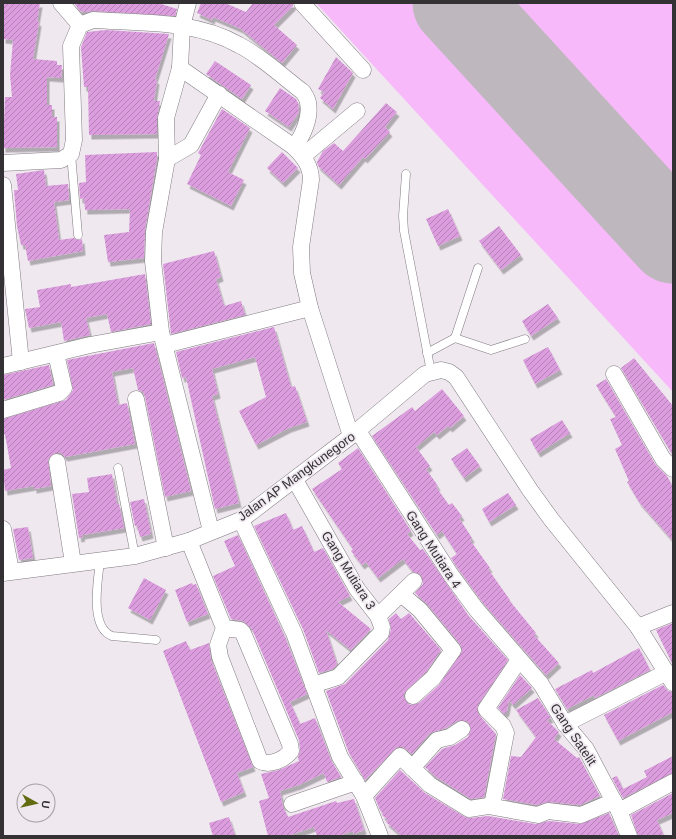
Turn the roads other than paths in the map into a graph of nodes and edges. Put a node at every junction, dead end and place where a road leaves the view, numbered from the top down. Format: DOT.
graph roads {
  1 [pos="61,3"];
  2 [pos="188,3"];
  3 [pos="302,3"];
  4 [pos="80,25"];
  5 [pos="182,26"];
  6 [pos="180,68"];
  7 [pos="363,70"];
  8 [pos="219,94"];
  9 [pos="357,111"];
  10 [pos="298,151"];
  11 [pos="71,154"];
  12 [pos="167,159"];
  13 [pos="3,163"];
  14 [pos="406,174"];
  15 [pos="3,185"];
  16 [pos="78,235"];
  17 [pos="478,268"];
  18 [pos="310,308"];
  19 [pos="455,338"];
  20 [pos="163,339"];
  21 [pos="524,339"];
  22 [pos="427,353"];
  23 [pos="56,354"];
  24 [pos="21,362"];
  25 [pos="3,366"];
  26 [pos="431,372"];
  27 [pos="614,374"];
  28 [pos="136,399"];
  29 [pos="3,410"];
  30 [pos="355,433"];
  31 [pos="56,462"];
  32 [pos="118,468"];
  33 [pos="673,469"];
  34 [pos="295,480"];
  35 [pos="241,520"];
  36 [pos="3,529"];
  37 [pos="211,531"];
  38 [pos="189,541"];
  39 [pos="166,548"];
  40 [pos="135,556"];
  41 [pos="100,561"];
  42 [pos="73,563"];
  43 [pos="7,572"];
  44 [pos="414,581"];
  45 [pos="401,594"];
  46 [pos="673,613"];
  47 [pos="378,616"];
  48 [pos="638,627"];
  49 [pos="224,628"];
  50 [pos="156,640"];
  51 [pos="519,660"];
  52 [pos="670,677"];
  53 [pos="314,685"];
  54 [pos="414,696"];
  55 [pos="565,724"];
  56 [pos="462,729"];
  57 [pos="412,768"];
  58 [pos="673,782"];
  59 [pos="360,789"];
  60 [pos="292,804"];
  61 [pos="492,806"];
  62 [pos="617,806"];
  63 [pos="380,836"];
  64 [pos="629,836"];
  1 -- 4 [label="street"];
  2 -- 5 [label="street"];
  3 -- 7 [label="street"];
  4 -- 5 [label="street"];
  4 -- 11 [label="street"];
  5 -- 6 [label="street"];
  5 -- 10 [label="street"];
  6 -- 8 [label="street"];
  6 -- 12 [label="street"];
  8 -- 10 [label="street"];
  8 -- 12 [label="street"];
  9 -- 10 [label="street"];
  10 -- 18 [label="street, Gang Mutiara 4"];
  11 -- 13 [label="street"];
  11 -- 16 [label="lane"];
  12 -- 20 [label="street"];
  14 -- 22 [label="lane"];
  15 -- 24 [label="street"];
  17 -- 19 [label="lane"];
  18 -- 20 [label="street"];
  18 -- 30 [label="street, Gang Mutiara 4"];
  19 -- 21 [label="lane"];
  19 -- 22 [label="lane"];
  20 -- 23 [label="street"];
  20 -- 37 [label="street"];
  22 -- 26 [label="lane"];
  23 -- 24 [label="street"];
  23 -- 29 [label="street"];
  24 -- 25 [label="street"];
  26 -- 30 [label="street, Jalan AP Mangkunegoro"];
  26 -- 48 [label="street"];
  27 -- 33 [label="street"];
  28 -- 39 [label="street"];
  30 -- 34 [label="street, Jalan AP Mangkunegoro"];
  30 -- 51 [label="street, Gang Mutiara 4"];
  31 -- 42 [label="street"];
  32 -- 40 [label="lane"];
  34 -- 35 [label="street, Jalan AP Mangkunegoro"];
  34 -- 47 [label="street, Gang Mutiara 3"];
  35 -- 37 [label="street, Jalan AP Mangkunegoro"];
  35 -- 53 [label="street"];
  36 -- 43 [label="street"];
  37 -- 38 [label="street, Jalan AP Mangkunegoro"];
  38 -- 39 [label="street, Jalan AP Mangkunegoro"];
  38 -- 49 [label="street"];
  39 -- 40 [label="street, Jalan AP Mangkunegoro"];
  40 -- 41 [label="street, Jalan AP Mangkunegoro"];
  41 -- 42 [label="street, Jalan AP Mangkunegoro"];
  41 -- 50 [label="lane"];
  42 -- 43 [label="street, Jalan AP Mangkunegoro"];
  44 -- 45 [label="street, Gang Mutiara 3"];
  45 -- 47 [label="street, Gang Mutiara 3"];
  45 -- 54 [label="street"];
  46 -- 48 [label="street"];
  47 -- 53 [label="street"];
  48 -- 52 [label="street"];
  49 -- 49 [label="street"];
  51 -- 55 [label="street, Gang Satelit"];
  51 -- 61 [label="street"];
  52 -- 55 [label="street"];
  53 -- 59 [label="street"];
  55 -- 62 [label="street, Gang Satelit"];
  56 -- 57 [label="street"];
  57 -- 59 [label="street"];
  57 -- 61 [label="street"];
  58 -- 62 [label="street"];
  59 -- 60 [label="street"];
  59 -- 63 [label="street"];
  61 -- 62 [label="street"];
  62 -- 64 [label="street, Gang Satelit"];
}
